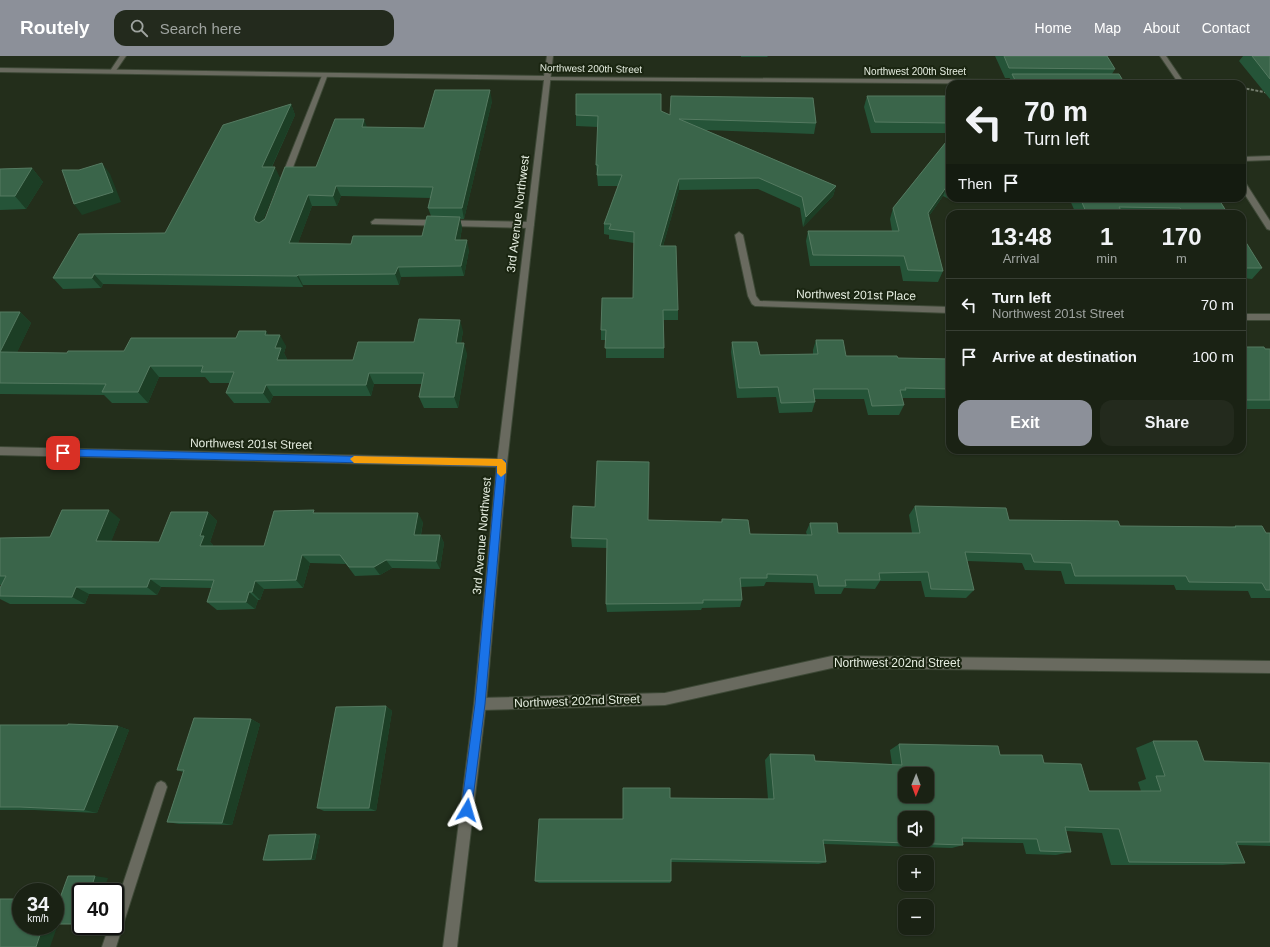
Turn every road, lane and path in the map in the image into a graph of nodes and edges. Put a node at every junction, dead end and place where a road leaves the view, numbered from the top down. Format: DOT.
graph roads {
  1 [pos="123,56"];
  2 [pos="550,56"];
  3 [pos="1163,56"];
  4 [pos="0,70"];
  5 [pos="113,71"];
  6 [pos="325,74"];
  7 [pos="547,78"];
  8 [pos="1180,80"];
  9 [pos="946,81"];
  10 [pos="1246,89"];
  11 [pos="1270,93"];
  12 [pos="1270,158"];
  13 [pos="1246,159"];
  14 [pos="282,185"];
  15 [pos="1246,190"];
  16 [pos="375,222"];
  17 [pos="530,225"];
  18 [pos="1270,227"];
  19 [pos="739,236"];
  20 [pos="946,310"];
  21 [pos="1246,316"];
  22 [pos="1270,317"];
  23 [pos="0,451"];
  24 [pos="502,463"];
  25 [pos="1270,667"];
  26 [pos="480,704"];
  27 [pos="161,787"];
  28 [pos="109,947"];
  29 [pos="450,947"];
  1 -- 5 [label="street"];
  2 -- 7 [label="street, 3rd Avenue Northwest"];
  3 -- 8 [label="street"];
  4 -- 5 [label="street, Northwest 200th Street"];
  5 -- 6 [label="street, Northwest 200th Street"];
  6 -- 7 [label="street, Northwest 200th Street"];
  6 -- 14 [label="street"];
  7 -- 9 [label="street, Northwest 200th Street"];
  7 -- 17 [label="street, 3rd Avenue Northwest"];
  10 -- 11 [label="path"];
  12 -- 13 [label="street"];
  15 -- 18 [label="street"];
  16 -- 17 [label="street"];
  17 -- 24 [label="street, 3rd Avenue Northwest"];
  19 -- 20 [label="street, Northwest 201st Place"];
  21 -- 22 [label="street"];
  23 -- 24 [label="street, Northwest 201st Street"];
  24 -- 26 [label="street, 3rd Avenue Northwest"];
  25 -- 26 [label="street, Northwest 202nd Street"];
  26 -- 29 [label="street, 3rd Avenue Northwest"];
  27 -- 28 [label="street"];
}
